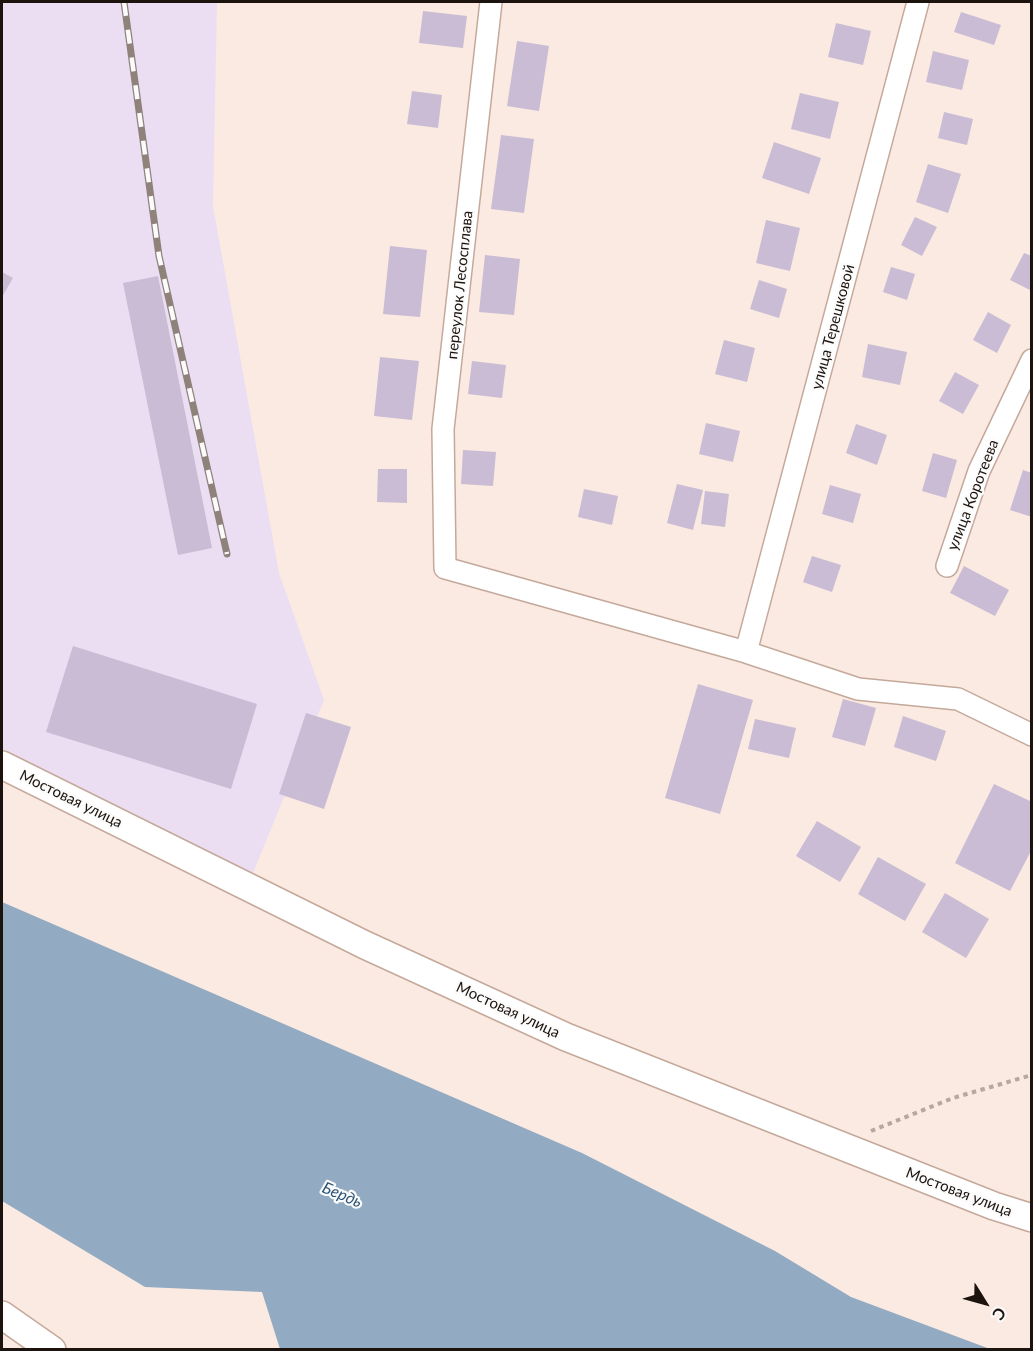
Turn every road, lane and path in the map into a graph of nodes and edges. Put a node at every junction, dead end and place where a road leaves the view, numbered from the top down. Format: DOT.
graph roads {
  1 [pos="491,2"];
  2 [pos="918,2"];
  3 [pos="1032,360"];
  4 [pos="947,566"];
  5 [pos="746,652"];
  6 [pos="1032,735"];
  7 [pos="2,765"];
  8 [pos="1032,1075"];
  9 [pos="837,1144"];
  10 [pos="1032,1218"];
  11 [pos="2,1316"];
  12 [pos="52,1350"];
  1 -- 5 [label="street, переулок Лесосплава"];
  2 -- 5 [label="street, улица Терешковой"];
  3 -- 4 [label="street, улица Коротеева"];
  5 -- 6 [label="street"];
  7 -- 9 [label="street, Мостовая улица"];
  8 -- 9 [label="path"];
  9 -- 10 [label="street, Мостовая улица"];
  11 -- 12 [label="street"];
}
